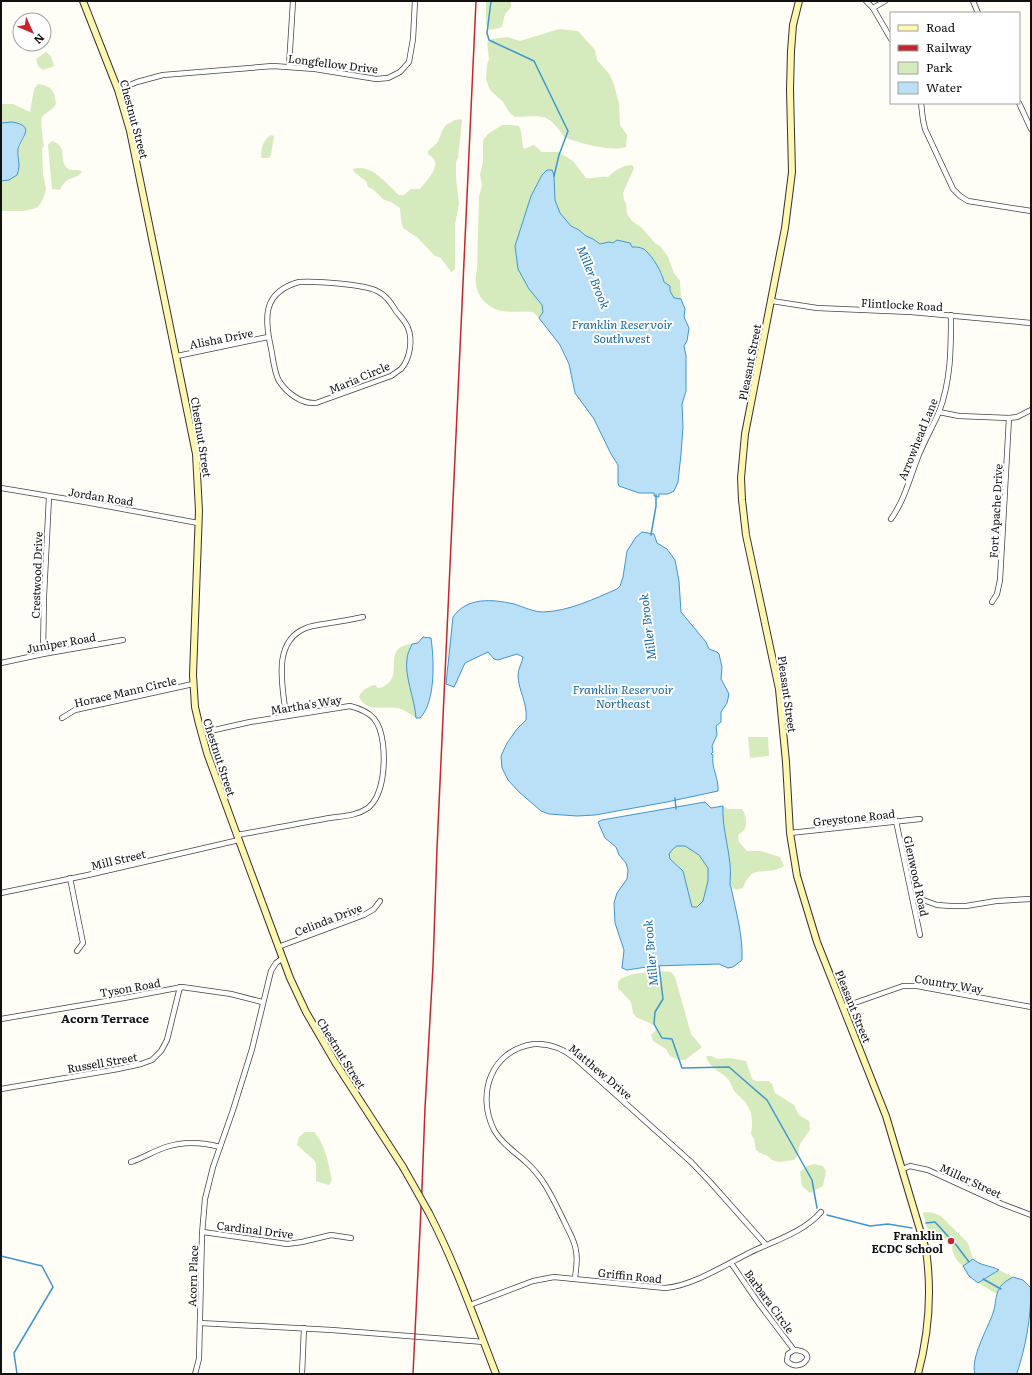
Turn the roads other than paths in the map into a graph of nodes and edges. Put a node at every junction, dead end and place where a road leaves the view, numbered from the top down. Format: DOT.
graph roads {
  1 [pos="83,1"];
  2 [pos="293,1"];
  3 [pos="415,1"];
  4 [pos="798,1"];
  5 [pos="866,1"];
  6 [pos="885,1"];
  7 [pos="972,1"];
  8 [pos="873,8"];
  9 [pos="978,12"];
  10 [pos="890,36"];
  11 [pos="289,66"];
  12 [pos="118,90"];
  13 [pos="922,104"];
  14 [pos="1019,104"];
  15 [pos="1031,129"];
  16 [pos="1031,211"];
  17 [pos="772,301"];
  18 [pos="951,316"];
  19 [pos="1031,323"];
  20 [pos="268,337"];
  21 [pos="177,356"];
  22 [pos="1031,410"];
  23 [pos="939,412"];
  24 [pos="1009,418"];
  25 [pos="1,488"];
  26 [pos="49,496"];
  27 [pos="891,519"];
  28 [pos="198,523"];
  29 [pos="992,602"];
  30 [pos="363,617"];
  31 [pos="123,640"];
  32 [pos="43,654"];
  33 [pos="1,663"];
  34 [pos="193,684"];
  35 [pos="286,716"];
  36 [pos="62,718"];
  37 [pos="201,733"];
  38 [pos="920,819"];
  39 [pos="896,821"];
  40 [pos="790,833"];
  41 [pos="238,838"];
  42 [pos="70,878"];
  43 [pos="1,893"];
  44 [pos="912,896"];
  45 [pos="1031,899"];
  46 [pos="380,901"];
  47 [pos="920,935"];
  48 [pos="278,947"];
  49 [pos="77,950"];
  50 [pos="283,958"];
  51 [pos="180,988"];
  52 [pos="262,1002"];
  53 [pos="843,1006"];
  54 [pos="1031,1007"];
  55 [pos="1,1019"];
  56 [pos="1,1089"];
  57 [pos="220,1147"];
  58 [pos="131,1162"];
  59 [pos="903,1169"];
  60 [pos="821,1212"];
  61 [pos="1031,1215"];
  62 [pos="203,1232"];
  63 [pos="351,1238"];
  64 [pos="766,1245"];
  65 [pos="731,1263"];
  66 [pos="575,1278"];
  67 [pos="470,1305"];
  68 [pos="200,1323"];
  69 [pos="304,1328"];
  70 [pos="484,1342"];
  71 [pos="794,1350"];
  72 [pos="195,1374"];
  73 [pos="302,1374"];
  74 [pos="496,1374"];
  75 [pos="918,1374"];
  1 -- 12 [label="main road, Chestnut Street"];
  2 -- 11 [label="street"];
  3 -- 11 [label="street, Longfellow Drive"];
  4 -- 17 [label="main road, Pleasant Street"];
  5 -- 8 [label="street"];
  6 -- 8 [label="street"];
  7 -- 9 [label="street"];
  8 -- 10 [label="street"];
  11 -- 12 [label="street, Longfellow Drive"];
  12 -- 21 [label="main road, Chestnut Street"];
  13 -- 16 [label="street"];
  14 -- 15 [label="street"];
  17 -- 18 [label="street, Flintlocke Road"];
  17 -- 40 [label="main road, Pleasant Street"];
  18 -- 19 [label="street, Flintlocke Road"];
  18 -- 23 [label="street, Arrowhead Lane"];
  20 -- 20 [label="street, Maria Circle"];
  20 -- 21 [label="street, Alisha Drive"];
  21 -- 28 [label="main road, Chestnut Street"];
  22 -- 24 [label="street"];
  23 -- 24 [label="street"];
  23 -- 27 [label="street, Arrowhead Lane"];
  24 -- 29 [label="street, Fort Apache Drive"];
  25 -- 26 [label="street, Jordan Road"];
  26 -- 28 [label="street, Jordan Road"];
  26 -- 32 [label="street, Crestwood Drive"];
  28 -- 34 [label="main road, Chestnut Street"];
  30 -- 35 [label="street"];
  31 -- 32 [label="street, Juniper Road"];
  32 -- 33 [label="street, Juniper Road"];
  34 -- 36 [label="street, Horace Mann Circle"];
  34 -- 37 [label="main road, Chestnut Street"];
  35 -- 37 [label="street, Martha's Way"];
  35 -- 41 [label="street, Martha's Way"];
  37 -- 41 [label="main road, Chestnut Street"];
  38 -- 39 [label="street, Greystone Road"];
  39 -- 40 [label="street, Greystone Road"];
  39 -- 44 [label="street, Glenwood Road"];
  40 -- 53 [label="main road, Pleasant Street"];
  41 -- 42 [label="street, Mill Street"];
  41 -- 48 [label="main road, Chestnut Street"];
  42 -- 43 [label="street, Mill Street"];
  42 -- 49 [label="street"];
  44 -- 45 [label="street"];
  44 -- 47 [label="street, Glenwood Road"];
  46 -- 48 [label="street, Celinda Drive"];
  48 -- 50 [label="main road, Chestnut Street"];
  50 -- 52 [label="street, Acorn Place"];
  50 -- 67 [label="main road, Chestnut Street, bridge"];
  51 -- 52 [label="street, Tyson Road"];
  51 -- 55 [label="street, Tyson Road"];
  51 -- 56 [label="street, Russell Street"];
  52 -- 57 [label="street, Acorn Place"];
  53 -- 54 [label="street, Country Way"];
  53 -- 59 [label="main road, Pleasant Street"];
  57 -- 58 [label="street"];
  57 -- 62 [label="street, Acorn Place"];
  59 -- 61 [label="street, Miller Street"];
  59 -- 75 [label="main road, Pleasant Street"];
  60 -- 64 [label="street, Griffin Road"];
  62 -- 63 [label="street, Cardinal Drive"];
  62 -- 68 [label="street, Acorn Place"];
  64 -- 65 [label="street, Griffin Road"];
  64 -- 66 [label="street, Matthew Drive"];
  65 -- 66 [label="street, Griffin Road"];
  65 -- 71 [label="street, Barbara Circle"];
  66 -- 67 [label="street, Griffin Road"];
  67 -- 70 [label="main road, Chestnut Street"];
  68 -- 69 [label="street, Acorn Place"];
  68 -- 72 [label="street"];
  69 -- 70 [label="street, Acorn Place"];
  69 -- 73 [label="street"];
  70 -- 74 [label="main road, Chestnut Street"];
  71 -- 71 [label="street, Barbara Circle"];
}
